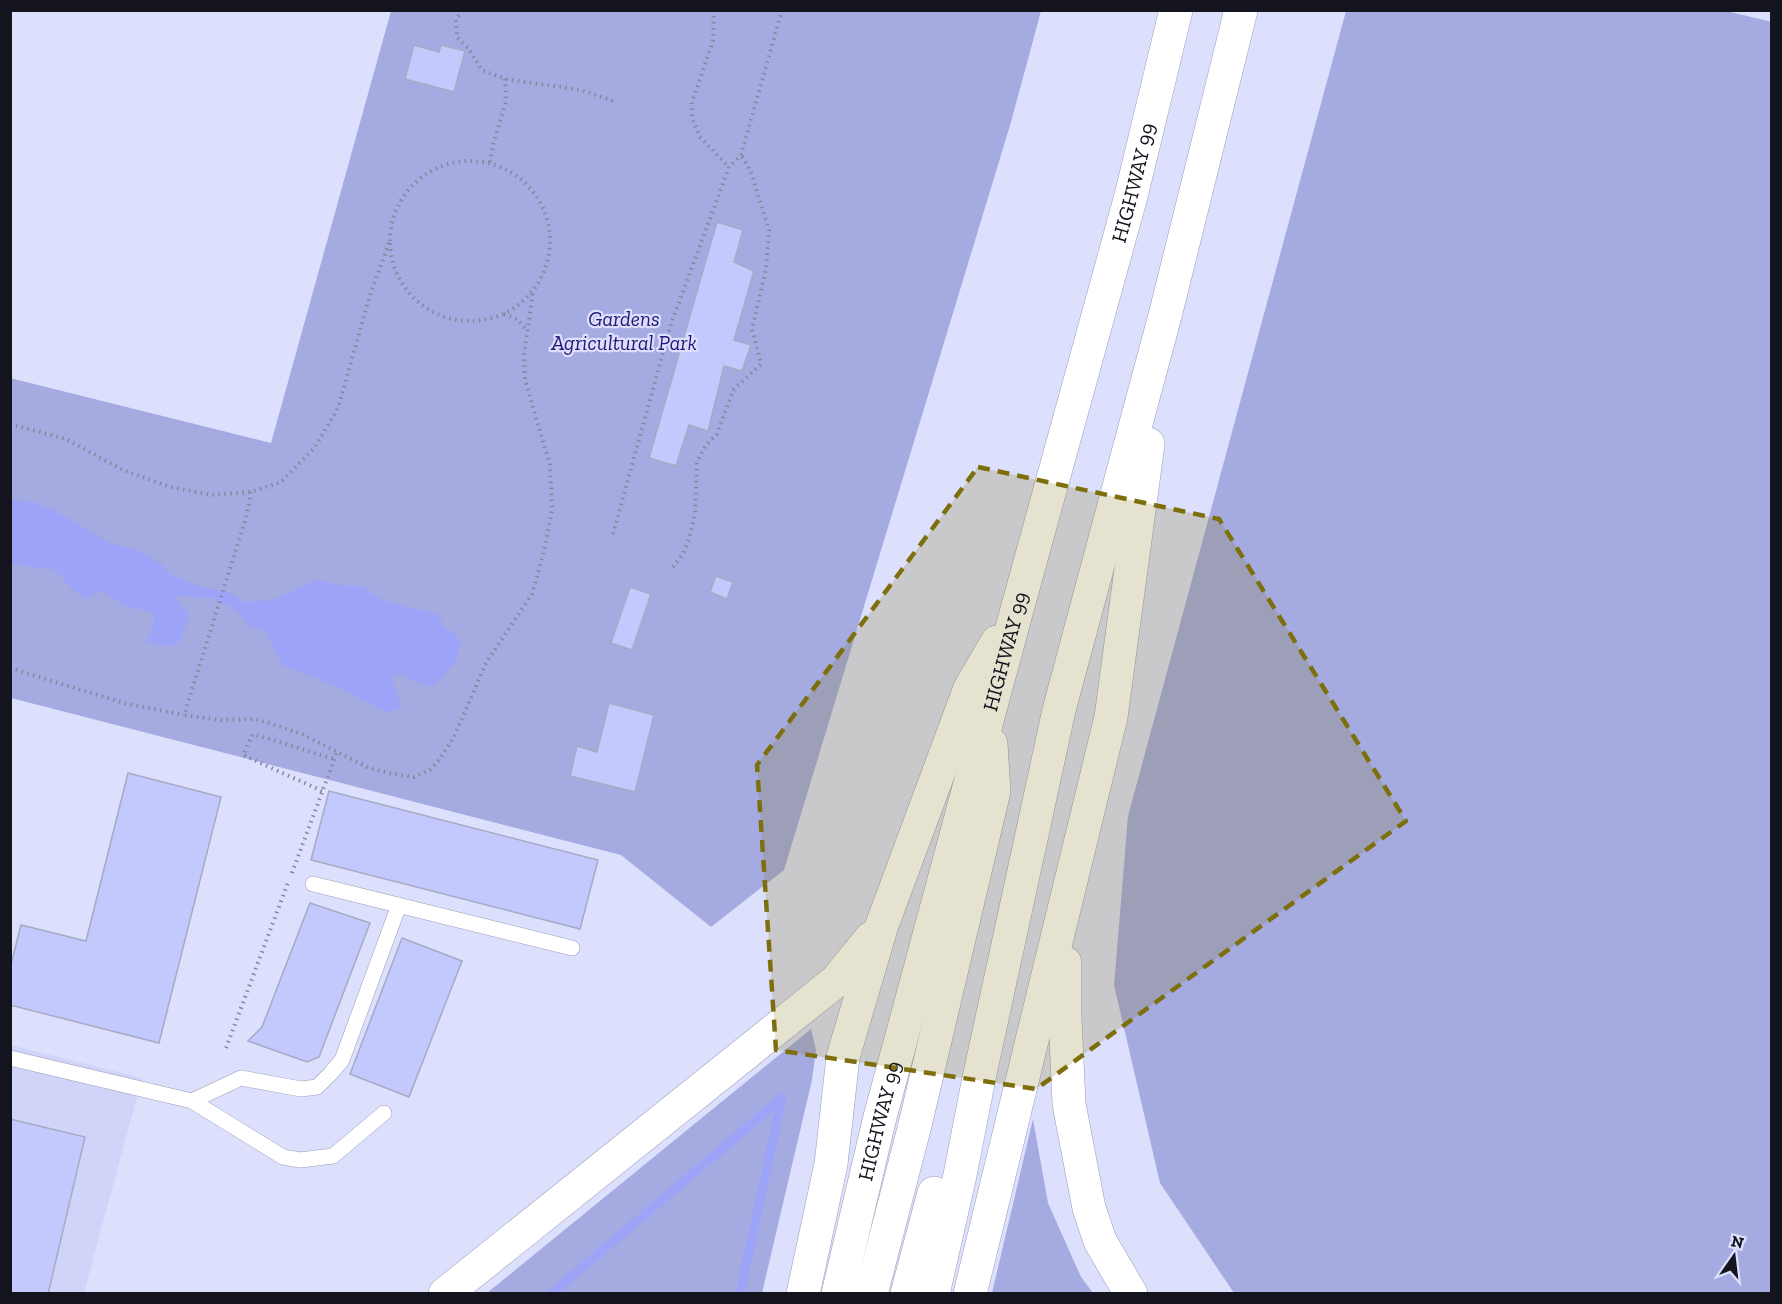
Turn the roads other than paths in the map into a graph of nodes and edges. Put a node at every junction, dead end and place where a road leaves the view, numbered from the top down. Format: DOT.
graph roads {
  1 [pos="1176,10"];
  2 [pos="1241,10"];
  3 [pos="1166,312"];
  4 [pos="1018,606"];
  5 [pos="990,715"];
  6 [pos="313,884"];
  7 [pos="399,905"];
  8 [pos="1066,907"];
  9 [pos="882,925"];
  10 [pos="572,948"];
  11 [pos="10,1058"];
  12 [pos="979,1078"];
  13 [pos="192,1101"];
  14 [pos="384,1113"];
  15 [pos="445,1293"];
  16 [pos="803,1293"];
  17 [pos="838,1293"];
  18 [pos="872,1293"];
  19 [pos="907,1293"];
  20 [pos="933,1293"];
  21 [pos="970,1293"];
  22 [pos="1131,1293"];
  1 -- 4 [label="highway, HIGHWAY 99"];
  2 -- 3 [label="highway"];
  3 -- 8 [label="highway"];
  3 -- 12 [label="highway"];
  4 -- 5 [label="highway, HIGHWAY 99"];
  4 -- 9 [label="highway"];
  5 -- 17 [label="highway, HIGHWAY 99"];
  5 -- 18 [label="highway"];
  6 -- 7 [label="lane"];
  7 -- 10 [label="lane"];
  7 -- 13 [label="lane"];
  8 -- 21 [label="highway"];
  8 -- 22 [label="highway"];
  9 -- 15 [label="highway"];
  9 -- 16 [label="highway"];
  11 -- 13 [label="lane"];
  12 -- 19 [label="highway"];
  12 -- 20 [label="highway"];
  13 -- 14 [label="lane"];
}
